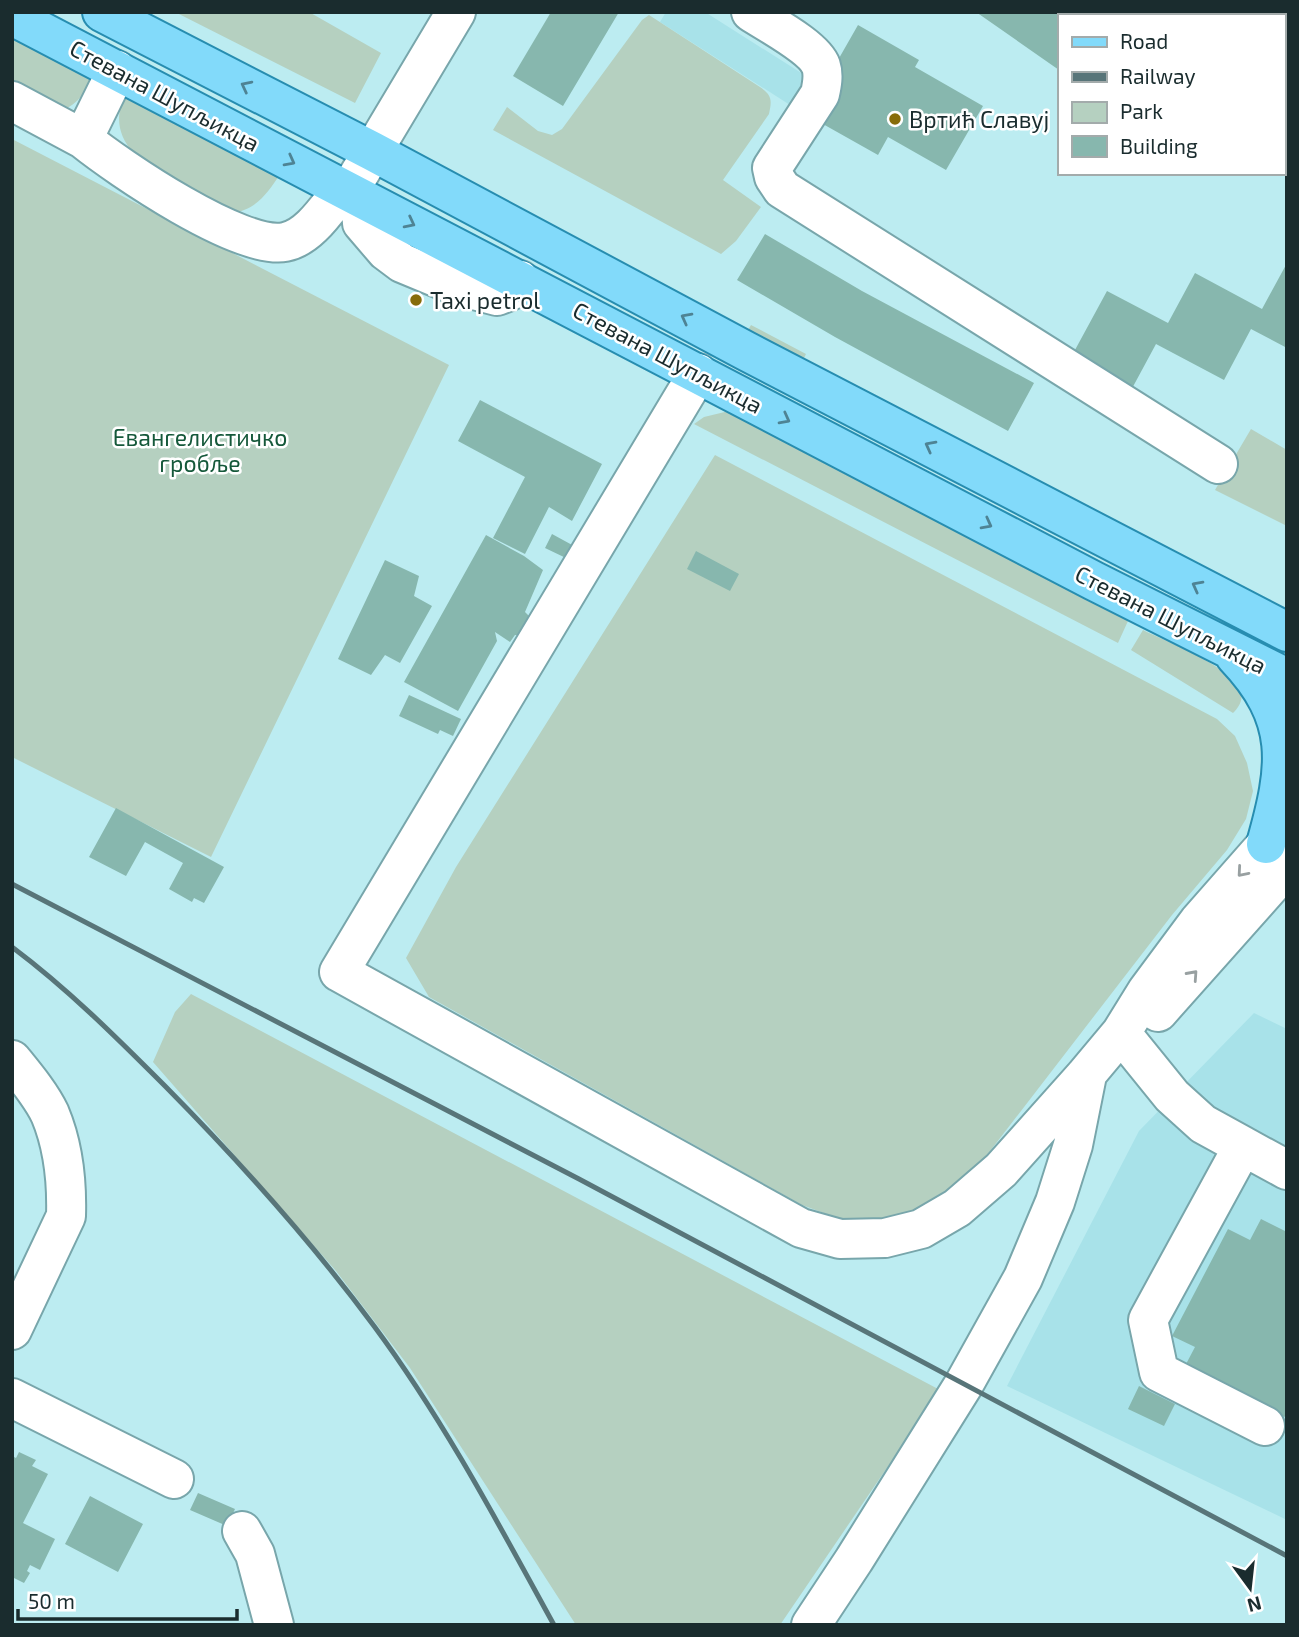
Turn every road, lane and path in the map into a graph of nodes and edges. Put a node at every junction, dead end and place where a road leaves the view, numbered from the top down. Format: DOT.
graph roads {
  1 [pos="102,12"];
  2 [pos="456,12"];
  3 [pos="751,12"];
  4 [pos="12,16"];
  5 [pos="117,70"];
  6 [pos="12,101"];
  7 [pos="83,139"];
  8 [pos="372,151"];
  9 [pos="351,193"];
  10 [pos="698,373"];
  11 [pos="1218,464"];
  12 [pos="1277,624"];
  13 [pos="1224,645"];
  14 [pos="1287,678"];
  15 [pos="1280,844"];
  16 [pos="1125,1037"];
  17 [pos="12,1060"];
  18 [pos="1085,1076"];
  19 [pos="1243,1146"];
  20 [pos="1287,1170"];
  21 [pos="12,1330"];
  22 [pos="12,1398"];
  23 [pos="1265,1426"];
  24 [pos="174,1479"];
  25 [pos="242,1531"];
  26 [pos="274,1625"];
  27 [pos="811,1625"];
  8 -- 1 [label="main road, Стевана Шупљикца, one-way"];
  2 -- 8 [label="street"];
  3 -- 11 [label="street"];
  4 -- 5 [label="main road, Стевана Шупљикца"];
  5 -- 7 [label="street"];
  5 -- 9 [label="main road, Стевана Шупљикца, one-way"];
  6 -- 7 [label="street"];
  7 -- 9 [label="street"];
  8 -- 9 [label="street"];
  12 -- 8 [label="main road, Стевана Шупљикца, one-way"];
  9 -- 10 [label="main road, Стевана Шупљикца, one-way"];
  10 -- 13 [label="main road, Стевана Шупљикца, one-way"];
  10 -- 18 [label="street"];
  13 -- 14 [label="main road, Стевана Шупљикца"];
  13 -- 15 [label="main road"];
  15 -- 16 [label="street"];
  16 -- 18 [label="street"];
  16 -- 19 [label="street"];
  17 -- 21 [label="street"];
  18 -- 27 [label="street"];
  19 -- 20 [label="street"];
  19 -- 23 [label="street"];
  22 -- 24 [label="street"];
  25 -- 26 [label="street"];
}
